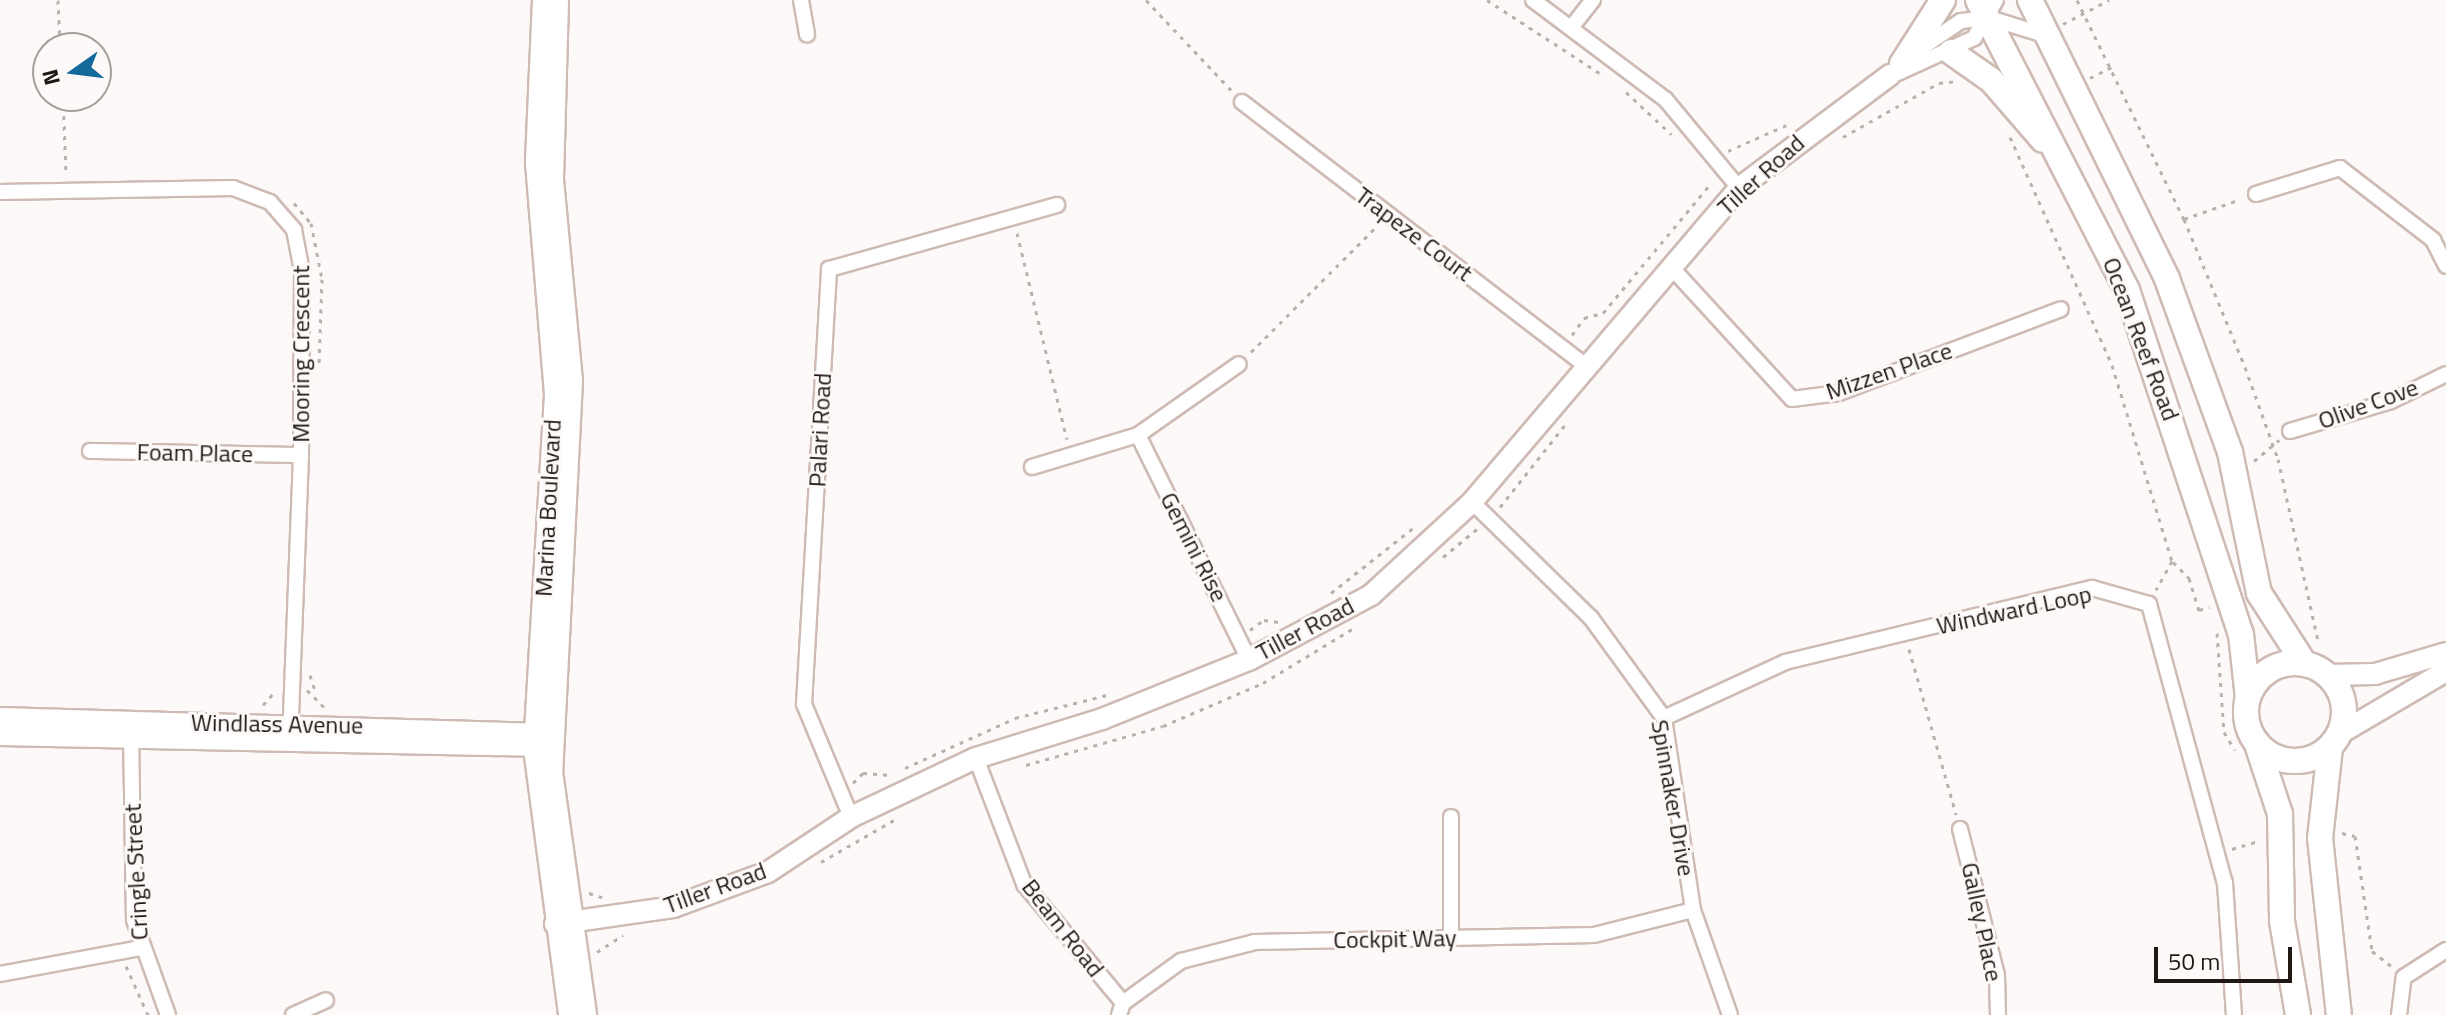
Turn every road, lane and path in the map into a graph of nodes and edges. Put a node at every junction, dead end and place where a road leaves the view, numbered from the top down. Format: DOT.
graph roads {
  1 [pos="58,0"];
  2 [pos="543,0"];
  3 [pos="558,0"];
  4 [pos="801,0"];
  5 [pos="1146,0"];
  6 [pos="1487,0"];
  7 [pos="1533,0"];
  8 [pos="1593,0"];
  9 [pos="1943,0"];
  10 [pos="2030,0"];
  11 [pos="2077,0"];
  12 [pos="2109,0"];
  13 [pos="1988,6"];
  14 [pos="2083,11"];
  15 [pos="1574,24"];
  16 [pos="59,32"];
  17 [pos="807,34"];
  18 [pos="2048,36"];
  19 [pos="1951,52"];
  20 [pos="1896,69"];
  21 [pos="1978,77"];
  22 [pos="1612,81"];
  23 [pos="1622,89"];
  24 [pos="1242,102"];
  25 [pos="64,112"];
  26 [pos="1802,116"];
  27 [pos="2006,129"];
  28 [pos="1677,140"];
  29 [pos="1836,141"];
  30 [pos="1715,160"];
  31 [pos="2068,169"];
  32 [pos="1739,188"];
  33 [pos="0,192"];
  34 [pos="67,194"];
  35 [pos="2256,194"];
  36 [pos="283,197"];
  37 [pos="1057,205"];
  38 [pos="1387,215"];
  39 [pos="1013,218"];
  40 [pos="2184,219"];
  41 [pos="2446,266"];
  42 [pos="1671,267"];
  43 [pos="2061,309"];
  44 [pos="1564,344"];
  45 [pos="1239,364"];
  46 [pos="1585,365"];
  47 [pos="319,374"];
  48 [pos="2446,374"];
  49 [pos="1569,419"];
  50 [pos="2290,431"];
  51 [pos="1138,435"];
  52 [pos="2273,445"];
  53 [pos="90,451"];
  54 [pos="301,455"];
  55 [pos="1071,455"];
  56 [pos="2250,465"];
  57 [pos="1032,467"];
  58 [pos="1472,502"];
  59 [pos="1425,517"];
  60 [pos="1490,518"];
  61 [pos="1438,561"];
  62 [pos="2172,561"];
  63 [pos="1325,597"];
  64 [pos="2149,604"];
  65 [pos="2212,606"];
  66 [pos="2199,610"];
  67 [pos="1290,617"];
  68 [pos="1358,624"];
  69 [pos="1905,633"];
  70 [pos="1238,635"];
  71 [pos="2446,653"];
  72 [pos="310,660"];
  73 [pos="1249,660"];
  74 [pos="2317,664"];
  75 [pos="2446,671"];
  76 [pos="315,690"];
  77 [pos="1118,691"];
  78 [pos="2248,698"];
  79 [pos="0,718"];
  80 [pos="1664,718"];
  81 [pos="131,730"];
  82 [pos="290,732"];
  83 [pos="0,735"];
  84 [pos="543,740"];
  85 [pos="2334,741"];
  86 [pos="2248,750"];
  87 [pos="980,767"];
  88 [pos="843,788"];
  89 [pos="900,816"];
  90 [pos="851,817"];
  91 [pos="1451,817"];
  92 [pos="2337,821"];
  93 [pos="2261,826"];
  94 [pos="1960,829"];
  95 [pos="2262,840"];
  96 [pos="814,866"];
  97 [pos="587,894"];
  98 [pos="620,899"];
  99 [pos="1693,910"];
  100 [pos="564,923"];
  101 [pos="626,934"];
  102 [pos="1451,937"];
  103 [pos="140,948"];
  104 [pos="2446,950"];
  105 [pos="120,954"];
  106 [pos="592,958"];
  107 [pos="0,974"];
  108 [pos="2404,977"];
  109 [pos="326,1000"];
  110 [pos="1121,1009"];
  111 [pos="148,1015"];
  112 [pos="168,1015"];
  113 [pos="293,1015"];
  114 [pos="569,1015"];
  115 [pos="586,1015"];
  116 [pos="1730,1015"];
  117 [pos="1998,1015"];
  118 [pos="2234,1015"];
  119 [pos="2298,1015"];
  120 [pos="2339,1015"];
  121 [pos="2399,1015"];
  1 -- 16 [label="path"];
  2 -- 84 [label="street, Marina Boulevard"];
  3 -- 84 [label="street, Marina Boulevard"];
  4 -- 17 [label="street"];
  5 -- 24 [label="path"];
  6 -- 22 [label="path"];
  7 -- 15 [label="street"];
  8 -- 15 [label="street"];
  9 -- 20 [label="main road"];
  10 -- 18 [label="main road, Ocean Reef Road"];
  11 -- 14 [label="path"];
  12 -- 14 [label="path"];
  13 -- 18 [label="street"];
  13 -- 19 [label="street, Tiller Road"];
  13 -- 20 [label="street, Tiller Road"];
  13 -- 31 [label="main road, Ocean Reef Road"];
  14 -- 18 [label="path"];
  14 -- 40 [label="path"];
  15 -- 30 [label="street"];
  18 -- 74 [label="main road, Ocean Reef Road"];
  19 -- 20 [label="street, Tiller Road"];
  19 -- 21 [label="main road"];
  20 -- 32 [label="street, Tiller Road"];
  21 -- 29 [label="path"];
  21 -- 31 [label="main road"];
  23 -- 28 [label="path"];
  24 -- 38 [label="street, Trapeze Court"];
  25 -- 34 [label="path"];
  26 -- 30 [label="path"];
  27 -- 62 [label="path"];
  30 -- 32 [label="street"];
  30 -- 44 [label="path"];
  31 -- 78 [label="main road, Ocean Reef Road"];
  32 -- 42 [label="street, Tiller Road"];
  33 -- 34 [label="street, Mooring Crescent"];
  34 -- 54 [label="street, Mooring Crescent"];
  35 -- 40 [label="path"];
  35 -- 41 [label="street"];
  36 -- 47 [label="path"];
  37 -- 39 [label="street, Palari Road"];
  38 -- 44 [label="street, Trapeze Court"];
  38 -- 45 [label="path"];
  39 -- 55 [label="path"];
  39 -- 88 [label="street, Palari Road"];
  40 -- 52 [label="path"];
  42 -- 43 [label="street, Mizzen Place"];
  42 -- 46 [label="street, Tiller Road"];
  44 -- 46 [label="street, Trapeze Court"];
  45 -- 51 [label="street"];
  46 -- 58 [label="street, Tiller Road"];
  48 -- 50 [label="street, Olive Cove"];
  49 -- 60 [label="path"];
  50 -- 52 [label="path"];
  51 -- 55 [label="street"];
  51 -- 70 [label="street, Gemini Rise"];
  52 -- 56 [label="path"];
  52 -- 74 [label="path"];
  53 -- 54 [label="street, Foam Place"];
  54 -- 82 [label="street, Mooring Crescent"];
  55 -- 57 [label="street"];
  58 -- 60 [label="street, Spinnaker Drive"];
  58 -- 73 [label="street, Tiller Road"];
  59 -- 63 [label="path"];
  60 -- 61 [label="path"];
  60 -- 80 [label="street, Spinnaker Drive"];
  62 -- 64 [label="path"];
  62 -- 66 [label="path"];
  64 -- 69 [label="street, Windward Loop"];
  64 -- 118 [label="street"];
  65 -- 86 [label="path"];
  67 -- 70 [label="path"];
  68 -- 87 [label="path"];
  69 -- 80 [label="street, Windward Loop"];
  69 -- 94 [label="path"];
  70 -- 73 [label="street, Gemini Rise"];
  71 -- 74 [label="street"];
  72 -- 76 [label="path"];
  73 -- 87 [label="street, Tiller Road"];
  74 -- 78 [label="main road"];
  74 -- 85 [label="main road"];
  75 -- 85 [label="street"];
  77 -- 88 [label="path"];
  78 -- 86 [label="main road"];
  79 -- 81 [label="street, Windlass Avenue"];
  80 -- 99 [label="street, Spinnaker Drive"];
  81 -- 82 [label="street, Windlass Avenue"];
  81 -- 83 [label="street, Windlass Avenue"];
  81 -- 103 [label="street, Cringle Street"];
  82 -- 84 [label="street, Windlass Avenue"];
  84 -- 100 [label="street, Marina Boulevard"];
  85 -- 86 [label="main road"];
  85 -- 120 [label="main road"];
  86 -- 119 [label="main road"];
  87 -- 90 [label="street, Tiller Road"];
  87 -- 110 [label="street, Beam Road"];
  88 -- 90 [label="street, Palari Road"];
  89 -- 96 [label="path"];
  90 -- 100 [label="street, Tiller Road"];
  91 -- 102 [label="street"];
  92 -- 108 [label="path"];
  93 -- 95 [label="path"];
  94 -- 117 [label="street, Galley Place"];
  97 -- 98 [label="path"];
  99 -- 102 [label="street, Cockpit Way"];
  99 -- 116 [label="street, Spinnaker Drive"];
  100 -- 114 [label="street, Marina Boulevard"];
  100 -- 115 [label="street, Marina Boulevard"];
  101 -- 106 [label="path"];
  102 -- 110 [label="street, Cockpit Way"];
  103 -- 105 [label="street"];
  103 -- 112 [label="street, Cringle Street"];
  104 -- 108 [label="street"];
  105 -- 107 [label="street"];
  105 -- 111 [label="path"];
  108 -- 121 [label="street"];
  109 -- 113 [label="street"];
}
